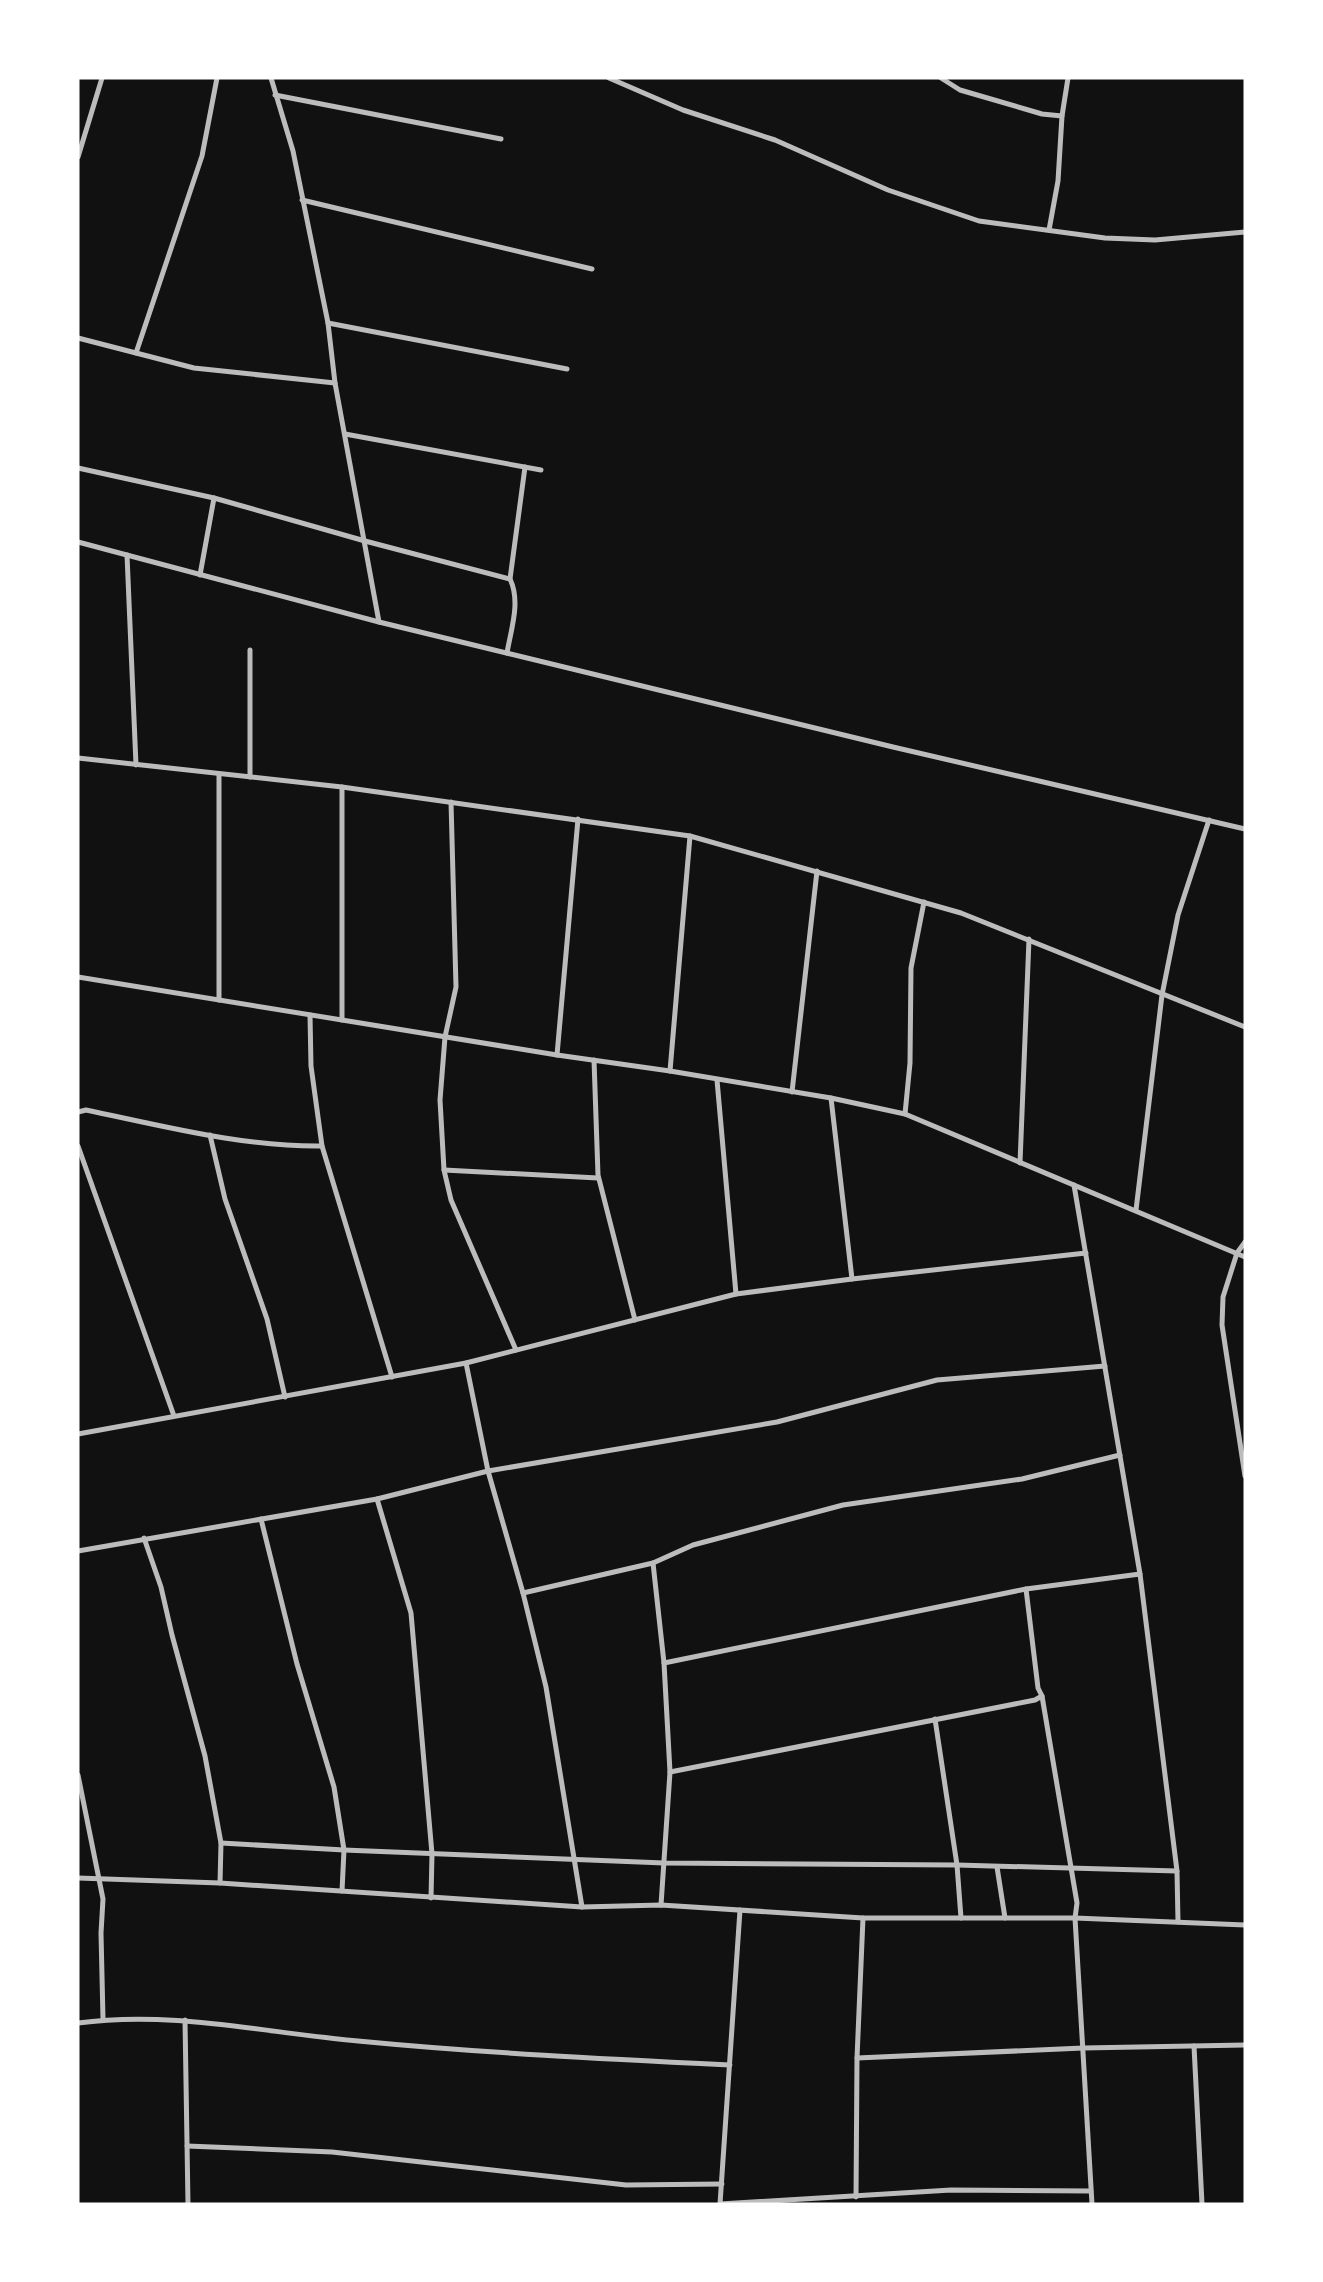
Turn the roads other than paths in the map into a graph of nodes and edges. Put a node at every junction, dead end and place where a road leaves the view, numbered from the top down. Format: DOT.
graph roads {
  1 [pos="102,78"];
  2 [pos="218,78"];
  3 [pos="271,78"];
  4 [pos="610,78"];
  5 [pos="941,78"];
  6 [pos="1068,78"];
  7 [pos="274,94"];
  8 [pos="1062,116"];
  9 [pos="501,139"];
  10 [pos="78,157"];
  11 [pos="302,200"];
  12 [pos="1048,230"];
  13 [pos="1245,232"];
  14 [pos="592,269"];
  15 [pos="328,323"];
  16 [pos="78,338"];
  17 [pos="136,353"];
  18 [pos="567,369"];
  19 [pos="335,383"];
  20 [pos="345,434"];
  21 [pos="525,467"];
  22 [pos="78,468"];
  23 [pos="541,470"];
  24 [pos="214,498"];
  25 [pos="365,541"];
  26 [pos="78,542"];
  27 [pos="127,555"];
  28 [pos="200,574"];
  29 [pos="510,579"];
  30 [pos="379,622"];
  31 [pos="250,650"];
  32 [pos="507,653"];
  33 [pos="78,759"];
  34 [pos="136,765"];
  35 [pos="219,774"];
  36 [pos="250,777"];
  37 [pos="342,787"];
  38 [pos="451,802"];
  39 [pos="578,819"];
  40 [pos="1209,820"];
  41 [pos="1245,829"];
  42 [pos="690,836"];
  43 [pos="817,871"];
  44 [pos="924,902"];
  45 [pos="1029,939"];
  46 [pos="78,977"];
  47 [pos="1162,995"];
  48 [pos="219,1000"];
  49 [pos="310,1015"];
  50 [pos="342,1020"];
  51 [pos="1245,1027"];
  52 [pos="445,1036"];
  53 [pos="557,1055"];
  54 [pos="594,1060"];
  55 [pos="670,1071"];
  56 [pos="717,1080"];
  57 [pos="792,1092"];
  58 [pos="831,1098"];
  59 [pos="78,1112"];
  60 [pos="905,1114"];
  61 [pos="210,1135"];
  62 [pos="78,1146"];
  63 [pos="322,1146"];
  64 [pos="1020,1163"];
  65 [pos="444,1170"];
  66 [pos="598,1178"];
  67 [pos="1074,1185"];
  68 [pos="1136,1210"];
  69 [pos="1245,1242"];
  70 [pos="1086,1253"];
  71 [pos="1237,1253"];
  72 [pos="1245,1257"];
  73 [pos="852,1279"];
  74 [pos="736,1294"];
  75 [pos="635,1320"];
  76 [pos="516,1350"];
  77 [pos="466,1363"];
  78 [pos="1105,1366"];
  79 [pos="392,1377"];
  80 [pos="285,1397"];
  81 [pos="174,1416"];
  82 [pos="1238,1419"];
  83 [pos="1245,1419"];
  84 [pos="78,1434"];
  85 [pos="1120,1455"];
  86 [pos="488,1471"];
  87 [pos="1245,1476"];
  88 [pos="377,1499"];
  89 [pos="261,1519"];
  90 [pos="144,1538"];
  91 [pos="78,1551"];
  92 [pos="653,1563"];
  93 [pos="1140,1574"];
  94 [pos="1026,1589"];
  95 [pos="523,1593"];
  96 [pos="664,1663"];
  97 [pos="1042,1696"];
  98 [pos="935,1719"];
  99 [pos="670,1772"];
  100 [pos="78,1775"];
  101 [pos="221,1843"];
  102 [pos="344,1850"];
  103 [pos="432,1854"];
  104 [pos="576,1859"];
  105 [pos="664,1863"];
  106 [pos="957,1866"];
  107 [pos="997,1867"];
  108 [pos="1071,1870"];
  109 [pos="1177,1871"];
  110 [pos="78,1878"];
  111 [pos="100,1878"];
  112 [pos="220,1883"];
  113 [pos="342,1891"];
  114 [pos="431,1898"];
  115 [pos="661,1905"];
  116 [pos="582,1907"];
  117 [pos="740,1910"];
  118 [pos="863,1918"];
  119 [pos="961,1918"];
  120 [pos="1005,1918"];
  121 [pos="1075,1918"];
  122 [pos="1178,1922"];
  123 [pos="1245,1925"];
  124 [pos="103,2019"];
  125 [pos="185,2020"];
  126 [pos="78,2023"];
  127 [pos="1194,2046"];
  128 [pos="1245,2046"];
  129 [pos="1083,2048"];
  130 [pos="857,2058"];
  131 [pos="730,2066"];
  132 [pos="187,2146"];
  133 [pos="722,2184"];
  134 [pos="1091,2191"];
  135 [pos="856,2197"];
  136 [pos="188,2204"];
  137 [pos="1092,2204"];
  138 [pos="1202,2204"];
  1 -- 10 [label="street"];
  2 -- 17 [label="street"];
  3 -- 7 [label="street"];
  4 -- 12 [label="street"];
  5 -- 8 [label="street"];
  6 -- 8 [label="street"];
  7 -- 9 [label="street"];
  7 -- 11 [label="street"];
  8 -- 12 [label="street"];
  11 -- 14 [label="street"];
  11 -- 15 [label="street"];
  12 -- 13 [label="street"];
  15 -- 18 [label="street"];
  15 -- 19 [label="street"];
  16 -- 17 [label="street"];
  17 -- 19 [label="street"];
  19 -- 20 [label="street"];
  20 -- 21 [label="street"];
  20 -- 25 [label="street"];
  21 -- 23 [label="street"];
  21 -- 29 [label="street"];
  22 -- 24 [label="street"];
  24 -- 25 [label="street"];
  24 -- 28 [label="street"];
  25 -- 29 [label="street"];
  25 -- 30 [label="street"];
  26 -- 27 [label="street"];
  27 -- 28 [label="street"];
  27 -- 34 [label="street"];
  28 -- 30 [label="street"];
  29 -- 32 [label="street"];
  30 -- 32 [label="street"];
  31 -- 36 [label="street"];
  32 -- 40 [label="street"];
  33 -- 34 [label="street"];
  34 -- 35 [label="street"];
  35 -- 36 [label="street"];
  35 -- 48 [label="street"];
  36 -- 37 [label="street"];
  37 -- 38 [label="street"];
  37 -- 50 [label="street"];
  38 -- 39 [label="street"];
  38 -- 52 [label="street"];
  39 -- 42 [label="street"];
  39 -- 53 [label="street"];
  40 -- 41 [label="street"];
  40 -- 47 [label="street"];
  42 -- 43 [label="street"];
  42 -- 55 [label="street"];
  43 -- 44 [label="street"];
  43 -- 57 [label="street"];
  44 -- 45 [label="street"];
  44 -- 60 [label="street"];
  45 -- 47 [label="street"];
  45 -- 64 [label="street"];
  46 -- 48 [label="street"];
  47 -- 51 [label="street"];
  47 -- 68 [label="street"];
  48 -- 49 [label="street"];
  49 -- 50 [label="street"];
  49 -- 63 [label="street"];
  50 -- 52 [label="street"];
  52 -- 53 [label="street"];
  52 -- 65 [label="street"];
  53 -- 54 [label="street"];
  54 -- 55 [label="street"];
  54 -- 66 [label="street"];
  55 -- 56 [label="street"];
  56 -- 57 [label="street"];
  56 -- 74 [label="street"];
  57 -- 58 [label="street"];
  58 -- 60 [label="street"];
  58 -- 73 [label="street"];
  59 -- 61 [label="street"];
  60 -- 64 [label="street"];
  61 -- 63 [label="street"];
  61 -- 80 [label="street"];
  62 -- 81 [label="street"];
  63 -- 79 [label="street"];
  64 -- 67 [label="street"];
  65 -- 66 [label="street"];
  65 -- 76 [label="street"];
  66 -- 75 [label="street"];
  67 -- 68 [label="street"];
  67 -- 70 [label="street"];
  68 -- 71 [label="street"];
  69 -- 71 [label="street"];
  70 -- 73 [label="street"];
  70 -- 78 [label="street"];
  71 -- 72 [label="street"];
  71 -- 82 [label="street"];
  73 -- 74 [label="street"];
  74 -- 75 [label="street"];
  75 -- 76 [label="street"];
  76 -- 77 [label="street"];
  77 -- 79 [label="street"];
  77 -- 86 [label="street"];
  78 -- 85 [label="street"];
  78 -- 86 [label="street"];
  79 -- 80 [label="street"];
  80 -- 81 [label="street"];
  81 -- 84 [label="street"];
  82 -- 83 [label="street"];
  82 -- 87 [label="street"];
  85 -- 92 [label="street"];
  85 -- 93 [label="street"];
  86 -- 88 [label="street"];
  86 -- 95 [label="street"];
  88 -- 89 [label="street"];
  88 -- 103 [label="street"];
  89 -- 90 [label="street"];
  89 -- 102 [label="street"];
  90 -- 91 [label="street"];
  90 -- 101 [label="street"];
  92 -- 95 [label="street"];
  92 -- 96 [label="street"];
  93 -- 94 [label="street"];
  93 -- 109 [label="street"];
  94 -- 96 [label="street"];
  94 -- 97 [label="street"];
  95 -- 104 [label="street"];
  96 -- 99 [label="street"];
  97 -- 98 [label="street"];
  97 -- 108 [label="street"];
  98 -- 99 [label="street"];
  98 -- 106 [label="street"];
  99 -- 105 [label="street"];
  100 -- 111 [label="street"];
  101 -- 102 [label="street"];
  101 -- 112 [label="street"];
  102 -- 103 [label="street"];
  102 -- 113 [label="street"];
  103 -- 104 [label="street"];
  103 -- 114 [label="street"];
  104 -- 105 [label="street"];
  104 -- 116 [label="street"];
  105 -- 106 [label="street"];
  105 -- 115 [label="street"];
  106 -- 107 [label="street"];
  106 -- 119 [label="street"];
  107 -- 108 [label="street"];
  107 -- 120 [label="street"];
  108 -- 109 [label="street"];
  108 -- 121 [label="street"];
  109 -- 122 [label="street"];
  110 -- 111 [label="street"];
  111 -- 112 [label="street"];
  111 -- 124 [label="street"];
  112 -- 113 [label="street"];
  113 -- 114 [label="street"];
  114 -- 116 [label="street"];
  115 -- 116 [label="street"];
  115 -- 117 [label="street"];
  117 -- 118 [label="street"];
  117 -- 131 [label="street"];
  118 -- 119 [label="street"];
  118 -- 130 [label="street"];
  119 -- 120 [label="street"];
  120 -- 121 [label="street"];
  121 -- 122 [label="street"];
  121 -- 129 [label="street"];
  122 -- 123 [label="street"];
  124 -- 125 [label="street"];
  124 -- 126 [label="street"];
  125 -- 131 [label="street"];
  125 -- 132 [label="street"];
  127 -- 128 [label="street"];
  127 -- 129 [label="street"];
  127 -- 138 [label="street"];
  129 -- 130 [label="street"];
  129 -- 134 [label="street"];
  130 -- 135 [label="street"];
  131 -- 133 [label="street"];
  132 -- 133 [label="street"];
  132 -- 136 [label="street"];
  133 -- 135 [label="street"];
  134 -- 135 [label="street"];
  134 -- 137 [label="street"];
}
